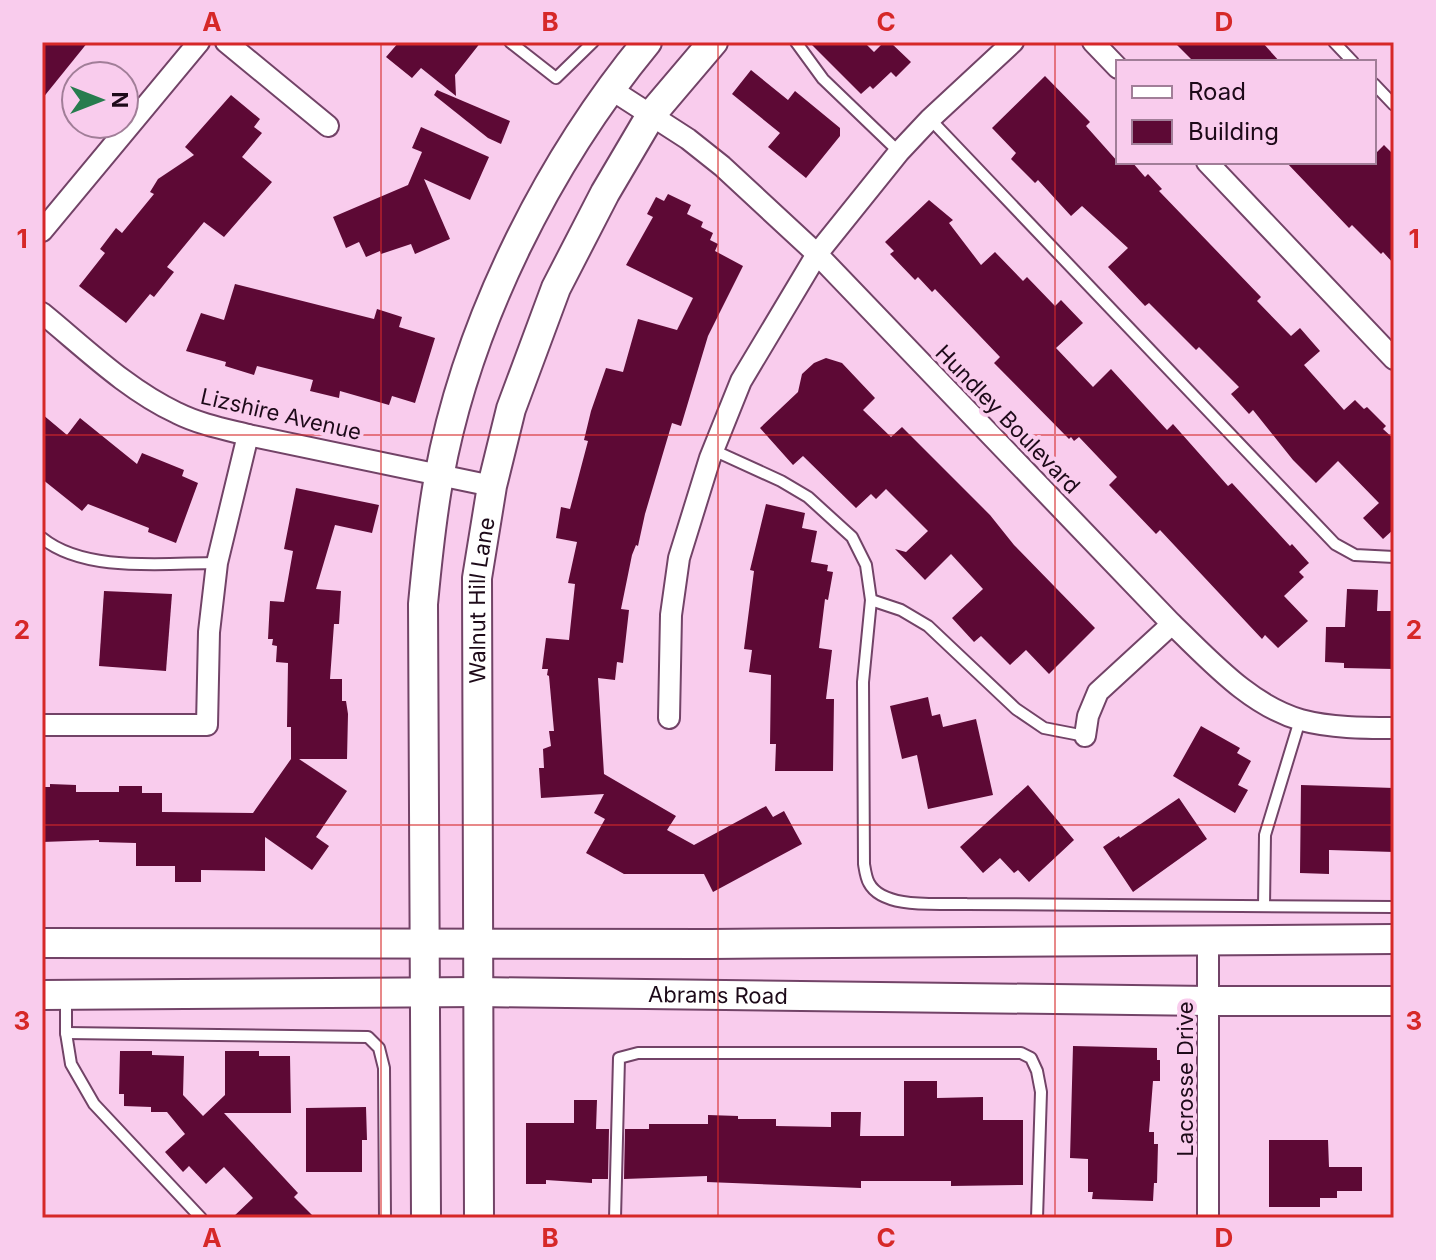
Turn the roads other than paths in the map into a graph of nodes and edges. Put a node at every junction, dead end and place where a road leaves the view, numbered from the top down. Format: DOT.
graph roads {
  1 [pos="199,42"];
  2 [pos="226,42"];
  3 [pos="510,42"];
  4 [pos="593,42"];
  5 [pos="647,42"];
  6 [pos="713,42"];
  7 [pos="796,42"];
  8 [pos="1013,42"];
  9 [pos="1093,42"];
  10 [pos="1334,42"];
  11 [pos="1351,60"];
  12 [pos="1116,66"];
  13 [pos="1376,86"];
  14 [pos="609,88"];
  15 [pos="1394,105"];
  16 [pos="651,115"];
  17 [pos="930,119"];
  18 [pos="328,126"];
  19 [pos="899,152"];
  20 [pos="1209,164"];
  21 [pos="42,231"];
  22 [pos="817,254"];
  23 [pos="42,313"];
  24 [pos="1394,359"];
  25 [pos="248,435"];
  26 [pos="713,450"];
  27 [pos="439,474"];
  28 [pos="492,486"];
  29 [pos="42,538"];
  30 [pos="1394,557"];
  31 [pos="217,563"];
  32 [pos="871,600"];
  33 [pos="1172,624"];
  34 [pos="669,718"];
  35 [pos="1300,720"];
  36 [pos="42,725"];
  37 [pos="1394,728"];
  38 [pos="1085,736"];
  39 [pos="1264,906"];
  40 [pos="1394,907"];
  41 [pos="1208,939"];
  42 [pos="1394,939"];
  43 [pos="42,943"];
  44 [pos="425,943"];
  45 [pos="478,943"];
  46 [pos="425,992"];
  47 [pos="479,992"];
  48 [pos="54,995"];
  49 [pos="1209,1001"];
  50 [pos="1394,1001"];
  51 [pos="66,1033"];
  52 [pos="201,1218"];
  53 [pos="385,1218"];
  54 [pos="426,1218"];
  55 [pos="479,1218"];
  56 [pos="615,1218"];
  57 [pos="1037,1218"];
  58 [pos="1208,1218"];
  1 -- 21 [label="street"];
  2 -- 18 [label="street"];
  3 -- 4 [label="lane"];
  5 -- 14 [label="main road"];
  6 -- 16 [label="main road, Walnut Hill Lane"];
  7 -- 19 [label="lane"];
  8 -- 17 [label="street"];
  9 -- 12 [label="street"];
  10 -- 11 [label="lane"];
  13 -- 15 [label="lane"];
  14 -- 16 [label="street, Hundley Boulevard"];
  14 -- 27 [label="main road"];
  16 -- 22 [label="street, Hundley Boulevard"];
  16 -- 28 [label="main road, Walnut Hill Lane"];
  17 -- 19 [label="street"];
  17 -- 30 [label="lane"];
  19 -- 22 [label="street"];
  20 -- 24 [label="street"];
  22 -- 26 [label="street"];
  22 -- 33 [label="street, Hundley Boulevard"];
  23 -- 25 [label="street, Lizshire Avenue"];
  25 -- 27 [label="street, Lizshire Avenue"];
  25 -- 31 [label="street"];
  26 -- 32 [label="lane"];
  26 -- 34 [label="street"];
  27 -- 28 [label="street, Lizshire Avenue"];
  27 -- 44 [label="main road"];
  28 -- 45 [label="main road, Walnut Hill Lane"];
  29 -- 31 [label="lane"];
  31 -- 36 [label="street"];
  32 -- 38 [label="lane"];
  32 -- 39 [label="lane"];
  33 -- 35 [label="street, Hundley Boulevard"];
  33 -- 38 [label="street"];
  35 -- 37 [label="street, Hundley Boulevard"];
  35 -- 39 [label="lane"];
  39 -- 40 [label="lane"];
  41 -- 42 [label="main road"];
  41 -- 45 [label="main road"];
  41 -- 49 [label="street, Lacrosse Drive"];
  43 -- 44 [label="main road"];
  44 -- 45 [label="main road"];
  44 -- 46 [label="main road"];
  45 -- 47 [label="main road, Walnut Hill Lane"];
  46 -- 47 [label="main road, Abrams Road"];
  46 -- 48 [label="main road, Abrams Road"];
  46 -- 54 [label="main road"];
  47 -- 49 [label="main road, Abrams Road"];
  47 -- 55 [label="main road, Walnut Hill Lane"];
  48 -- 51 [label="lane"];
  49 -- 50 [label="main road, Abrams Road"];
  49 -- 58 [label="street, Lacrosse Drive"];
  51 -- 52 [label="lane"];
  51 -- 53 [label="lane"];
  56 -- 57 [label="lane"];
}
